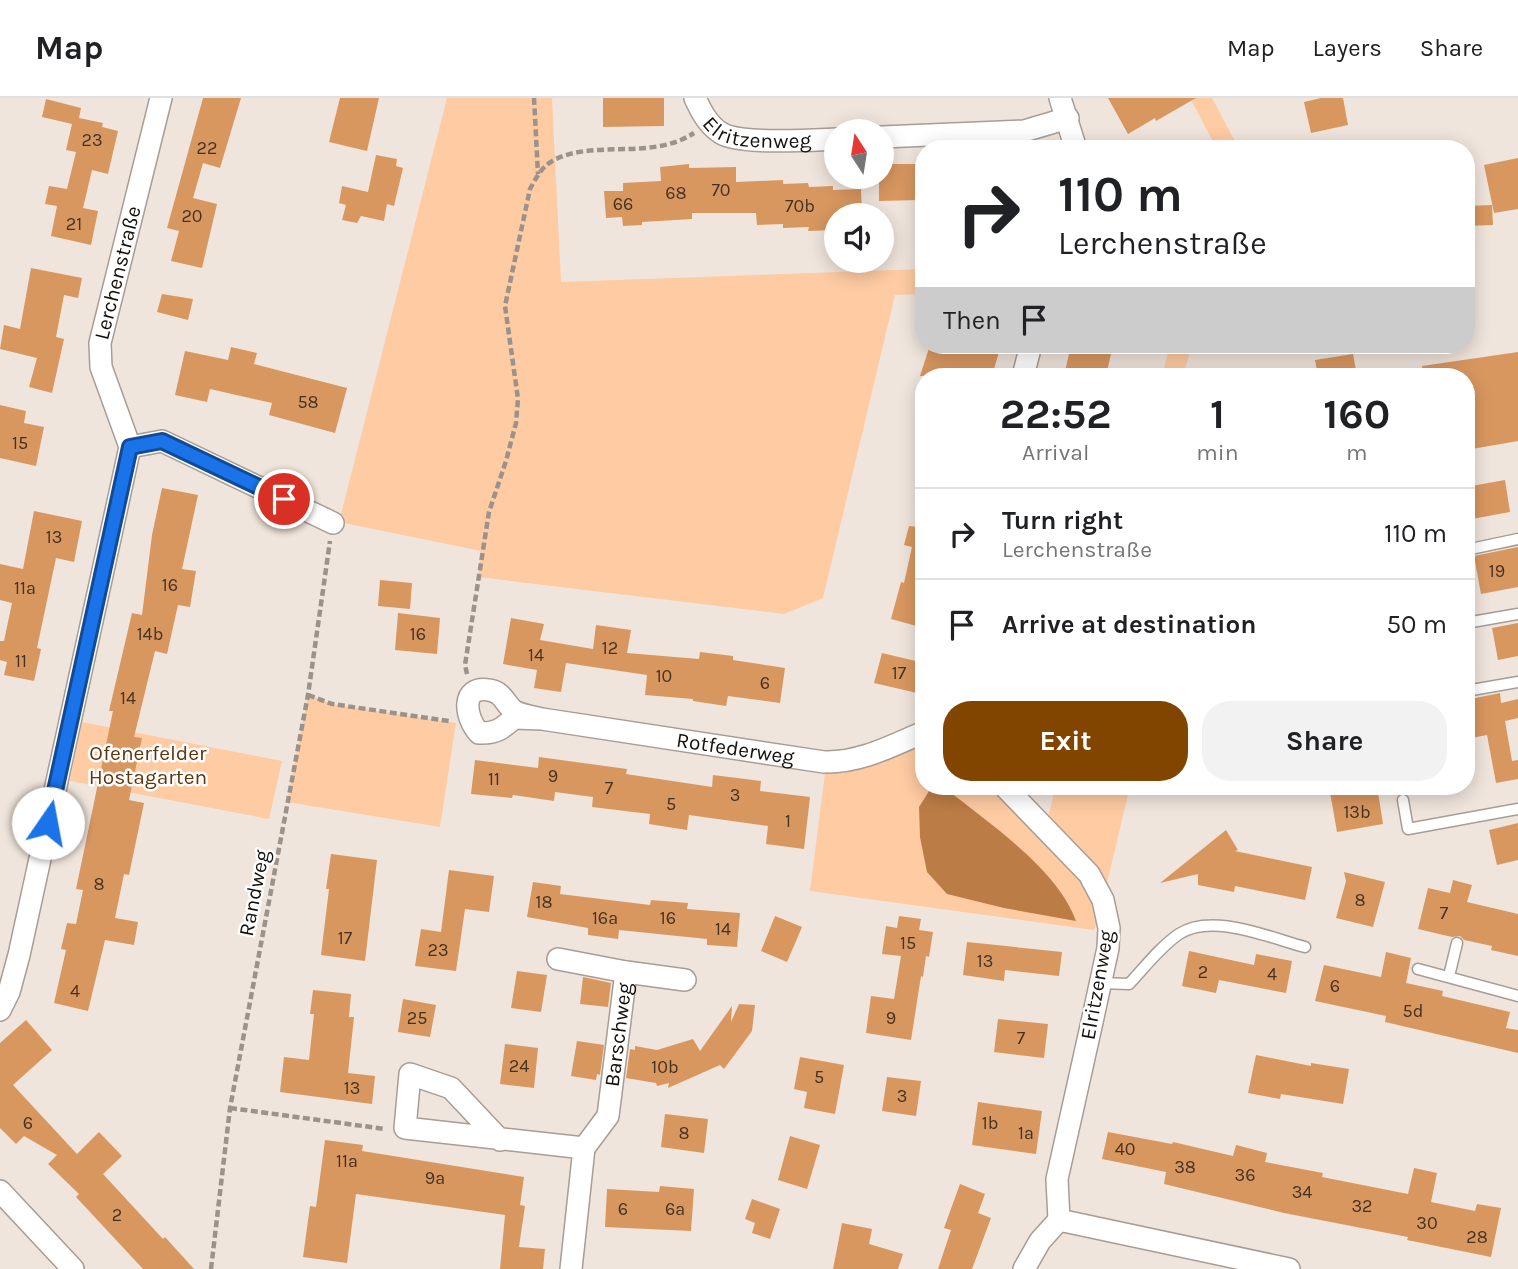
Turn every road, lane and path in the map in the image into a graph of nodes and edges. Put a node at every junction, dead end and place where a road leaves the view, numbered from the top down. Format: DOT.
graph roads {
  1 [pos="161,98"];
  2 [pos="534,98"];
  3 [pos="695,98"];
  4 [pos="1064,108"];
  5 [pos="709,123"];
  6 [pos="894,136"];
  7 [pos="824,139"];
  8 [pos="1073,140"];
  9 [pos="538,174"];
  10 [pos="130,447"];
  11 [pos="333,523"];
  12 [pos="1518,539"];
  13 [pos="1475,548"];
  14 [pos="1518,614"];
  15 [pos="1475,621"];
  16 [pos="1518,682"];
  17 [pos="1475,689"];
  18 [pos="307,695"];
  19 [pos="471,695"];
  20 [pos="542,719"];
  21 [pos="479,733"];
  22 [pos="915,736"];
  23 [pos="1012,795"];
  24 [pos="1403,800"];
  25 [pos="1518,808"];
  26 [pos="1457,943"];
  27 [pos="1305,947"];
  28 [pos="558,959"];
  29 [pos="1419,969"];
  30 [pos="626,972"];
  31 [pos="1449,976"];
  32 [pos="685,980"];
  33 [pos="1100,983"];
  34 [pos="1518,996"];
  35 [pos="0,1010"];
  36 [pos="230,1108"];
  37 [pos="405,1128"];
  38 [pos="500,1140"];
  39 [pos="584,1148"];
  40 [pos="0,1191"];
  41 [pos="1059,1220"];
  42 [pos="73,1269"];
  43 [pos="211,1269"];
  44 [pos="571,1269"];
  45 [pos="1024,1269"];
  46 [pos="1289,1269"];
  1 -- 10 [label="street, Lerchenstraße"];
  2 -- 9 [label="path"];
  3 -- 5 [label="street, Elritzenweg"];
  4 -- 6 [label="street"];
  4 -- 8 [label="street"];
  5 -- 7 [label="street, Elritzenweg"];
  5 -- 9 [label="path"];
  9 -- 19 [label="path"];
  10 -- 11 [label="street"];
  10 -- 35 [label="street"];
  11 -- 18 [label="path, Randweg"];
  12 -- 13 [label="lane"];
  14 -- 15 [label="lane"];
  16 -- 17 [label="lane"];
  18 -- 21 [label="path"];
  18 -- 36 [label="path, Randweg"];
  19 -- 20 [label="street, Rotfederweg"];
  19 -- 21 [label="street"];
  20 -- 21 [label="street, Rotfederweg"];
  20 -- 22 [label="street, Rotfederweg"];
  23 -- 33 [label="street, Elritzenweg"];
  24 -- 25 [label="lane"];
  26 -- 31 [label="lane"];
  27 -- 33 [label="lane"];
  28 -- 30 [label="street"];
  29 -- 31 [label="lane"];
  30 -- 32 [label="street, Barschweg"];
  30 -- 39 [label="street, Barschweg"];
  31 -- 34 [label="lane"];
  33 -- 41 [label="street, Elritzenweg"];
  36 -- 37 [label="path"];
  36 -- 43 [label="path, Randweg"];
  37 -- 38 [label="street"];
  37 -- 38 [label="street"];
  38 -- 39 [label="street"];
  39 -- 44 [label="street"];
  40 -- 42 [label="street"];
  41 -- 45 [label="street"];
  41 -- 46 [label="street"];
}
